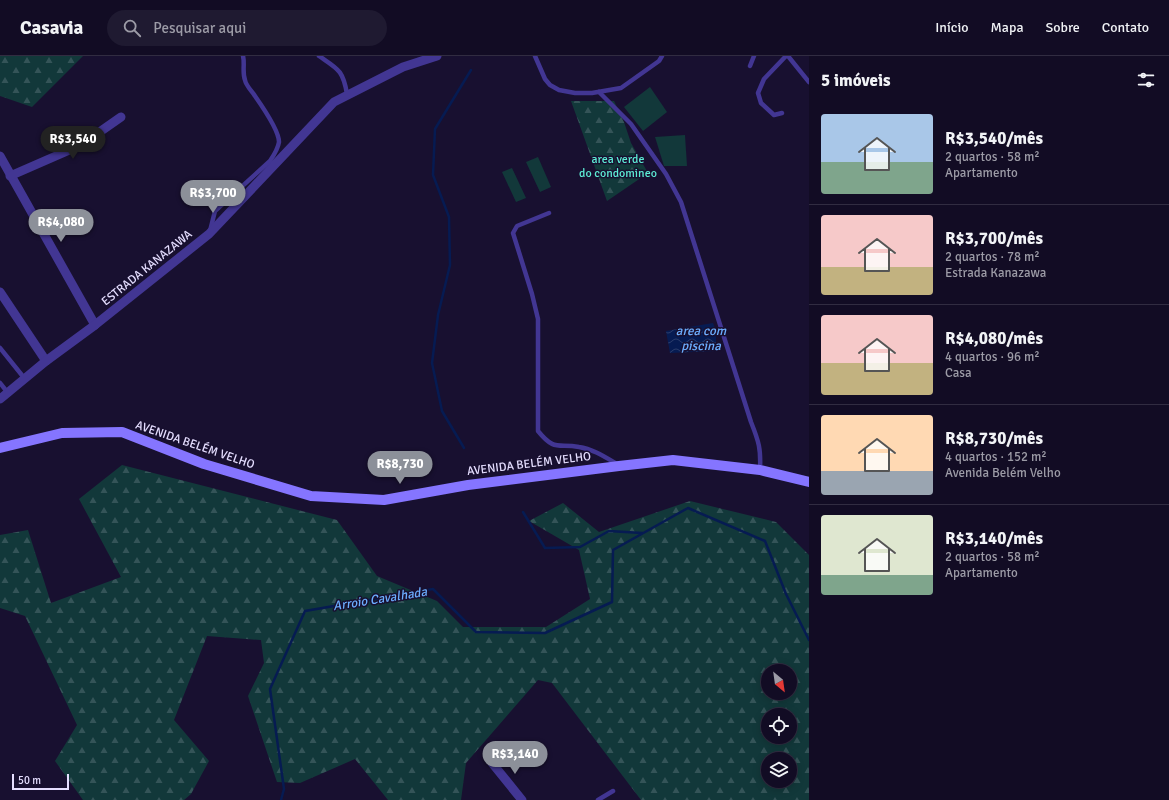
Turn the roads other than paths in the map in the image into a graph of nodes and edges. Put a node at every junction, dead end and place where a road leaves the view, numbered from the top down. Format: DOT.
graph roads {
  1 [pos="243,56"];
  2 [pos="319,56"];
  3 [pos="437,56"];
  4 [pos="535,56"];
  5 [pos="662,56"];
  6 [pos="754,56"];
  7 [pos="787,56"];
  8 [pos="750,66"];
  9 [pos="809,82"];
  10 [pos="600,92"];
  11 [pos="347,94"];
  12 [pos="782,113"];
  13 [pos="121,117"];
  14 [pos="0,156"];
  15 [pos="10,176"];
  16 [pos="549,213"];
  17 [pos="209,234"];
  18 [pos="0,292"];
  19 [pos="95,325"];
  20 [pos="0,348"];
  21 [pos="46,361"];
  22 [pos="25,379"];
  23 [pos="0,383"];
  24 [pos="8,393"];
  25 [pos="0,399"];
  26 [pos="0,448"];
  27 [pos="619,466"];
  28 [pos="760,470"];
  29 [pos="809,482"];
  30 [pos="492,763"];
  31 [pos="613,791"];
  32 [pos="522,800"];
  33 [pos="598,800"];
  1 -- 17 [label="lane"];
  2 -- 11 [label="lane"];
  3 -- 11 [label="street, ESTRADA KANAZAWA"];
  4 -- 10 [label="lane"];
  5 -- 10 [label="lane"];
  6 -- 8 [label="lane"];
  7 -- 9 [label="lane"];
  7 -- 12 [label="lane"];
  10 -- 28 [label="lane"];
  11 -- 17 [label="street, ESTRADA KANAZAWA"];
  13 -- 15 [label="street"];
  14 -- 15 [label="street"];
  15 -- 19 [label="street"];
  16 -- 27 [label="lane"];
  17 -- 19 [label="street, ESTRADA KANAZAWA"];
  18 -- 21 [label="street"];
  19 -- 21 [label="street, ESTRADA KANAZAWA"];
  20 -- 22 [label="lane"];
  21 -- 22 [label="street, ESTRADA KANAZAWA"];
  22 -- 24 [label="street, ESTRADA KANAZAWA"];
  23 -- 24 [label="lane"];
  24 -- 25 [label="street, ESTRADA KANAZAWA"];
  26 -- 27 [label="main road, AVENIDA BELÉM VELHO"];
  27 -- 28 [label="main road, AVENIDA BELÉM VELHO"];
  28 -- 29 [label="main road, AVENIDA BELÉM VELHO"];
  30 -- 32 [label="street"];
  31 -- 33 [label="lane"];
}
